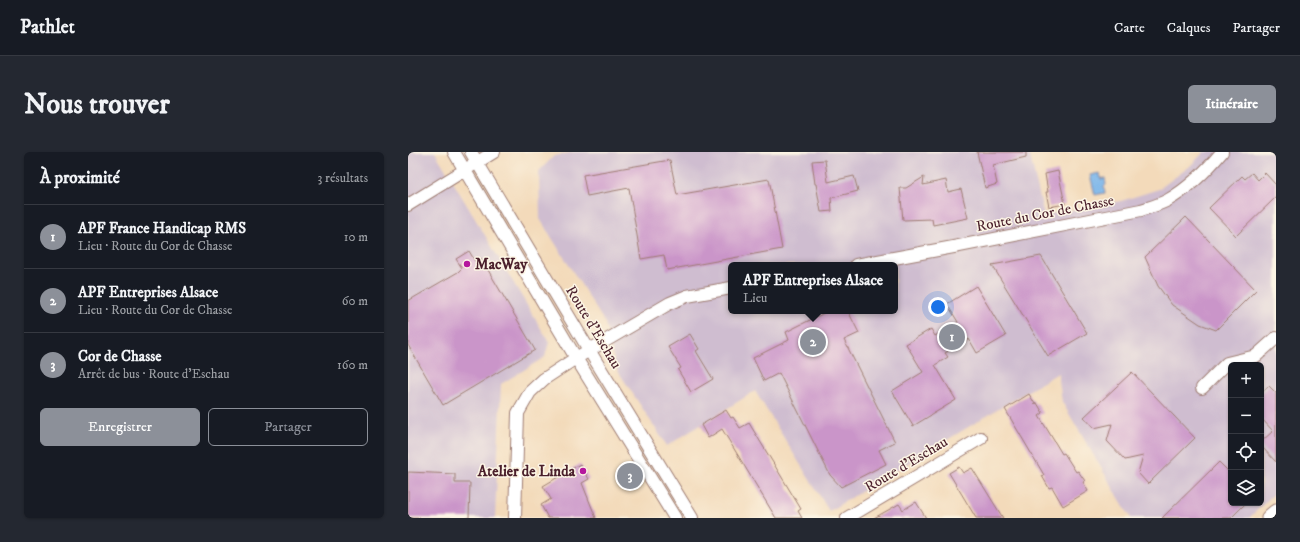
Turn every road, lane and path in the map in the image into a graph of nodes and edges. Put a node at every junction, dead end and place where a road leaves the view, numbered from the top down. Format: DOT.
graph roads {
  1 [pos="454,152"];
  2 [pos="494,152"];
  3 [pos="1222,152"];
  4 [pos="474,157"];
  5 [pos="465,170"];
  6 [pos="408,205"];
  7 [pos="873,262"];
  8 [pos="728,289"];
  9 [pos="1276,338"];
  10 [pos="589,350"];
  11 [pos="576,358"];
  12 [pos="1202,388"];
  13 [pos="981,438"];
  14 [pos="1276,512"];
  15 [pos="515,518"];
  16 [pos="675,518"];
  17 [pos="692,518"];
  18 [pos="847,518"];
  19 [pos="1270,518"];
  1 -- 5 [label="street, Route d'Eschau"];
  2 -- 4 [label="street"];
  3 -- 7 [label="street, Route du Cor de Chasse"];
  4 -- 5 [label="street"];
  4 -- 10 [label="street, Route d'Eschau"];
  5 -- 6 [label="street"];
  5 -- 11 [label="street, Route d'Eschau"];
  8 -- 10 [label="street"];
  9 -- 12 [label="street"];
  10 -- 11 [label="street"];
  10 -- 17 [label="street, Route d'Eschau"];
  11 -- 15 [label="street"];
  11 -- 16 [label="street, Route d'Eschau"];
  13 -- 18 [label="street, Route d'Eschau"];
  14 -- 19 [label="street"];
}
